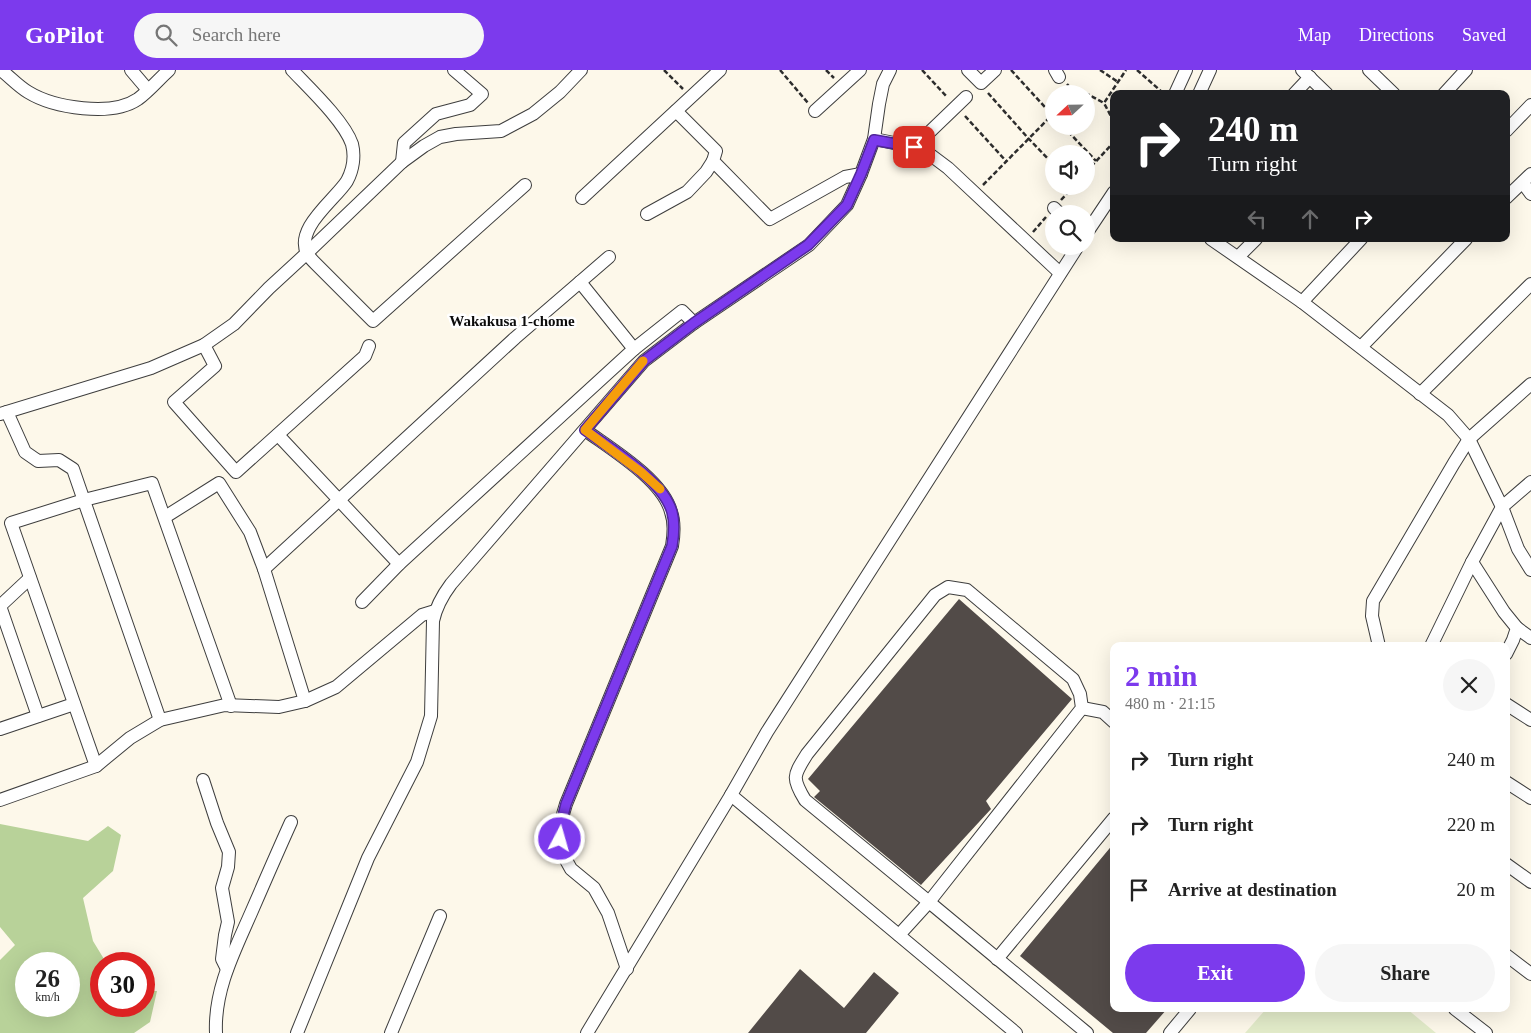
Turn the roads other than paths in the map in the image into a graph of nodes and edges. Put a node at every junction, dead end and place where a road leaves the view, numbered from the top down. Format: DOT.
graph roads {
  1 [pos="2,70"];
  2 [pos="131,70"];
  3 [pos="169,70"];
  4 [pos="292,70"];
  5 [pos="454,70"];
  6 [pos="581,70"];
  7 [pos="720,70"];
  8 [pos="860,70"];
  9 [pos="890,70"];
  10 [pos="968,70"];
  11 [pos="995,70"];
  12 [pos="1186,70"];
  13 [pos="1210,70"];
  14 [pos="1369,70"];
  15 [pos="1466,70"];
  16 [pos="1306,74"];
  17 [pos="148,90"];
  18 [pos="1177,90"];
  19 [pos="1201,90"];
  20 [pos="1296,90"];
  21 [pos="1323,90"];
  22 [pos="1390,90"];
  23 [pos="1448,90"];
  24 [pos="966,97"];
  25 [pos="1531,105"];
  26 [pos="676,111"];
  27 [pos="816,111"];
  28 [pos="1510,127"];
  29 [pos="874,140"];
  30 [pos="914,147"];
  31 [pos="713,161"];
  32 [pos="402,162"];
  33 [pos="861,174"];
  34 [pos="1527,178"];
  35 [pos="526,185"];
  36 [pos="1510,194"];
  37 [pos="1531,194"];
  38 [pos="582,198"];
  39 [pos="1110,198"];
  40 [pos="647,214"];
  41 [pos="1095,220"];
  42 [pos="1216,242"];
  43 [pos="1253,242"];
  44 [pos="1358,242"];
  45 [pos="1463,242"];
  46 [pos="307,253"];
  47 [pos="1072,255"];
  48 [pos="1238,257"];
  49 [pos="608,258"];
  50 [pos="1060,273"];
  51 [pos="580,282"];
  52 [pos="1531,284"];
  53 [pos="1302,302"];
  54 [pos="694,323"];
  55 [pos="204,345"];
  56 [pos="369,346"];
  57 [pos="1361,347"];
  58 [pos="634,349"];
  59 [pos="1531,384"];
  60 [pos="1420,394"];
  61 [pos="4,413"];
  62 [pos="585,430"];
  63 [pos="278,434"];
  64 [pos="1469,439"];
  65 [pos="1531,482"];
  66 [pos="84,500"];
  67 [pos="340,500"];
  68 [pos="1502,507"];
  69 [pos="165,517"];
  70 [pos="1472,562"];
  71 [pos="399,564"];
  72 [pos="264,569"];
  73 [pos="1531,570"];
  74 [pos="30,578"];
  75 [pos="362,602"];
  76 [pos="435,611"];
  77 [pos="1517,628"];
  78 [pos="1531,638"];
  79 [pos="1378,642"];
  80 [pos="1432,642"];
  81 [pos="1510,647"];
  82 [pos="305,701"];
  83 [pos="74,704"];
  84 [pos="232,706"];
  85 [pos="1510,707"];
  86 [pos="1082,708"];
  87 [pos="38,716"];
  88 [pos="1110,718"];
  89 [pos="160,720"];
  90 [pos="1531,720"];
  91 [pos="0,729"];
  92 [pos="96,766"];
  93 [pos="203,780"];
  94 [pos="1510,785"];
  95 [pos="731,795"];
  96 [pos="1531,798"];
  97 [pos="0,800"];
  98 [pos="291,822"];
  99 [pos="1110,823"];
  100 [pos="1510,867"];
  101 [pos="1531,882"];
  102 [pos="929,902"];
  103 [pos="440,916"];
  104 [pos="899,935"];
  105 [pos="1510,958"];
  106 [pos="997,959"];
  107 [pos="227,968"];
  108 [pos="627,968"];
  109 [pos="1531,974"];
  110 [pos="1188,1012"];
  111 [pos="1459,1012"];
  112 [pos="216,1033"];
  113 [pos="297,1033"];
  114 [pos="391,1033"];
  115 [pos="587,1033"];
  116 [pos="1016,1033"];
  117 [pos="1087,1033"];
  118 [pos="1170,1033"];
  119 [pos="1484,1033"];
  1 -- 17 [label="street"];
  2 -- 17 [label="street"];
  3 -- 17 [label="street"];
  4 -- 46 [label="street"];
  5 -- 32 [label="street"];
  6 -- 32 [label="street"];
  7 -- 26 [label="street"];
  8 -- 27 [label="street"];
  9 -- 29 [label="street"];
  10 -- 11 [label="street"];
  12 -- 18 [label="street"];
  13 -- 19 [label="street"];
  14 -- 22 [label="street"];
  15 -- 23 [label="street"];
  16 -- 20 [label="street"];
  16 -- 21 [label="street"];
  24 -- 30 [label="street"];
  25 -- 28 [label="street"];
  26 -- 31 [label="street"];
  26 -- 38 [label="street"];
  29 -- 30 [label="street"];
  29 -- 33 [label="street"];
  30 -- 50 [label="street"];
  31 -- 33 [label="street"];
  31 -- 40 [label="street"];
  32 -- 46 [label="street"];
  33 -- 54 [label="street"];
  34 -- 36 [label="street"];
  34 -- 37 [label="street"];
  35 -- 46 [label="street"];
  39 -- 41 [label="street"];
  42 -- 48 [label="street"];
  43 -- 48 [label="street"];
  44 -- 53 [label="street"];
  45 -- 57 [label="street"];
  46 -- 55 [label="street"];
  47 -- 50 [label="street"];
  48 -- 53 [label="street"];
  49 -- 51 [label="street"];
  50 -- 95 [label="street"];
  51 -- 58 [label="street"];
  51 -- 67 [label="street"];
  52 -- 60 [label="street"];
  53 -- 57 [label="street"];
  54 -- 58 [label="street"];
  54 -- 62 [label="street"];
  55 -- 61 [label="street"];
  55 -- 63 [label="street"];
  56 -- 63 [label="street"];
  57 -- 60 [label="street"];
  58 -- 71 [label="street"];
  59 -- 64 [label="street"];
  60 -- 64 [label="street"];
  61 -- 66 [label="street"];
  62 -- 76 [label="street"];
  62 -- 108 [label="street"];
  63 -- 67 [label="street"];
  64 -- 68 [label="street"];
  64 -- 79 [label="street"];
  65 -- 68 [label="street"];
  66 -- 69 [label="street"];
  66 -- 74 [label="street"];
  66 -- 89 [label="street"];
  67 -- 71 [label="street"];
  67 -- 72 [label="street"];
  68 -- 70 [label="street"];
  68 -- 73 [label="street"];
  69 -- 72 [label="street"];
  69 -- 84 [label="street"];
  70 -- 77 [label="street"];
  70 -- 80 [label="street"];
  71 -- 75 [label="street"];
  72 -- 82 [label="street"];
  74 -- 83 [label="street"];
  74 -- 87 [label="street"];
  76 -- 82 [label="street"];
  76 -- 113 [label="street"];
  77 -- 78 [label="street"];
  77 -- 81 [label="street"];
  82 -- 84 [label="street"];
  83 -- 87 [label="street"];
  83 -- 92 [label="street"];
  84 -- 89 [label="street"];
  85 -- 90 [label="street"];
  86 -- 88 [label="street"];
  86 -- 102 [label="street"];
  86 -- 102 [label="street"];
  87 -- 91 [label="street"];
  89 -- 92 [label="street"];
  92 -- 97 [label="street"];
  93 -- 107 [label="street"];
  94 -- 96 [label="street"];
  95 -- 104 [label="street"];
  95 -- 108 [label="street"];
  98 -- 107 [label="street"];
  99 -- 106 [label="street"];
  100 -- 101 [label="street"];
  102 -- 104 [label="street"];
  102 -- 106 [label="street"];
  103 -- 114 [label="street"];
  104 -- 116 [label="street"];
  105 -- 109 [label="street"];
  106 -- 117 [label="street"];
  107 -- 112 [label="street"];
  108 -- 115 [label="street"];
  110 -- 118 [label="street"];
  111 -- 119 [label="street"];
}
